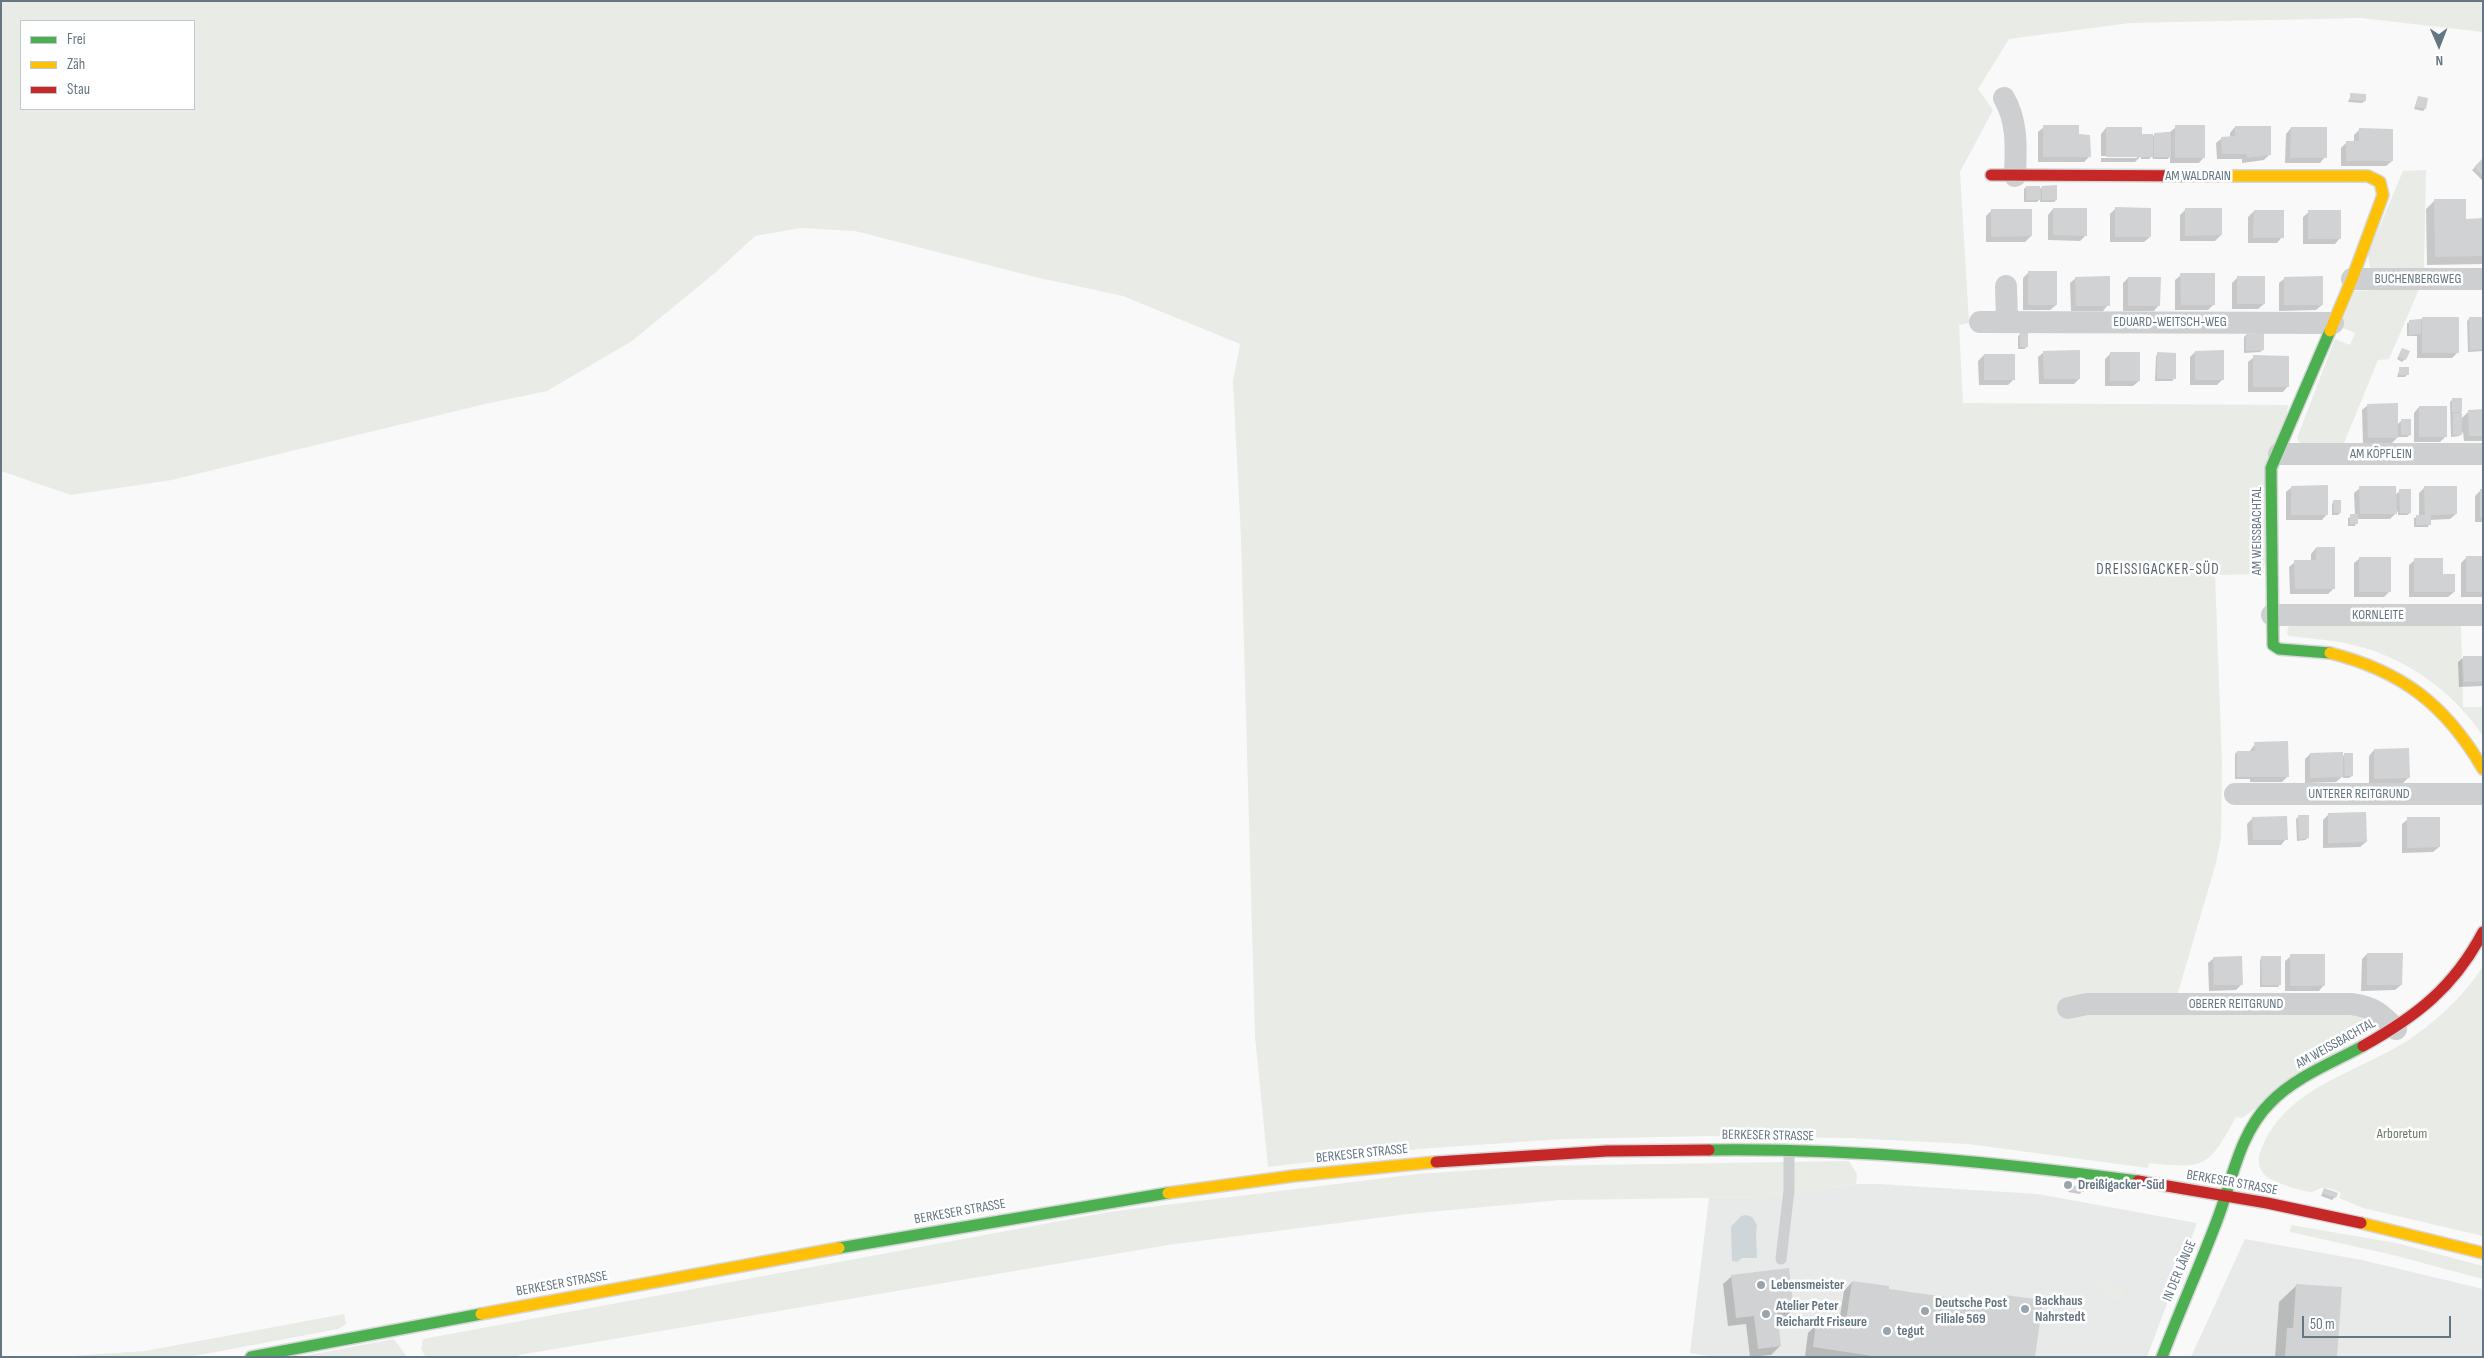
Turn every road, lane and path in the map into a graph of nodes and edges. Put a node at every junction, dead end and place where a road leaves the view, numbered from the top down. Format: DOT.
graph roads {
  1 [pos="2004,98"];
  2 [pos="1991,175"];
  3 [pos="2015,176"];
  4 [pos="2379,181"];
  5 [pos="2352,279"];
  6 [pos="2483,279"];
  7 [pos="2006,286"];
  8 [pos="1980,322"];
  9 [pos="2007,322"];
  10 [pos="2333,323"];
  11 [pos="2278,454"];
  12 [pos="2483,454"];
  13 [pos="2272,615"];
  14 [pos="2483,615"];
  15 [pos="2483,769"];
  16 [pos="2235,794"];
  17 [pos="2483,794"];
  18 [pos="2483,932"];
  19 [pos="2068,1008"];
  20 [pos="2396,1029"];
  21 [pos="1790,1150"];
  22 [pos="2225,1196"];
  23 [pos="2483,1253"];
  24 [pos="1781,1259"];
  25 [pos="251,1357"];
  26 [pos="2162,1357"];
  1 -- 3 [label="street"];
  2 -- 3 [label="main road, AM WALDRAIN"];
  3 -- 4 [label="main road, AM WALDRAIN"];
  4 -- 5 [label="main road, AM WEISSBACHTAL"];
  5 -- 6 [label="street, BUCHENBERGWEG"];
  5 -- 10 [label="main road, AM WEISSBACHTAL"];
  7 -- 9 [label="street"];
  8 -- 9 [label="street, EDUARD-WEITSCH-WEG"];
  9 -- 10 [label="street, EDUARD-WEITSCH-WEG"];
  10 -- 11 [label="main road, AM WEISSBACHTAL"];
  11 -- 12 [label="street, AM KÖPFLEIN"];
  11 -- 13 [label="main road, AM WEISSBACHTAL"];
  13 -- 14 [label="street, KORNLEITE"];
  13 -- 15 [label="main road, AM WEISSBACHTAL"];
  16 -- 17 [label="street, UNTERER REITGRUND"];
  18 -- 20 [label="main road, AM WEISSBACHTAL"];
  19 -- 20 [label="street, OBERER REITGRUND"];
  20 -- 22 [label="main road, AM WEISSBACHTAL"];
  21 -- 22 [label="main road, BERKESER STRASSE"];
  21 -- 24 [label="lane"];
  21 -- 25 [label="main road, BERKESER STRASSE"];
  22 -- 23 [label="main road, BERKESER STRASSE"];
  22 -- 26 [label="main road, IN DER LÄNGE"];
}
